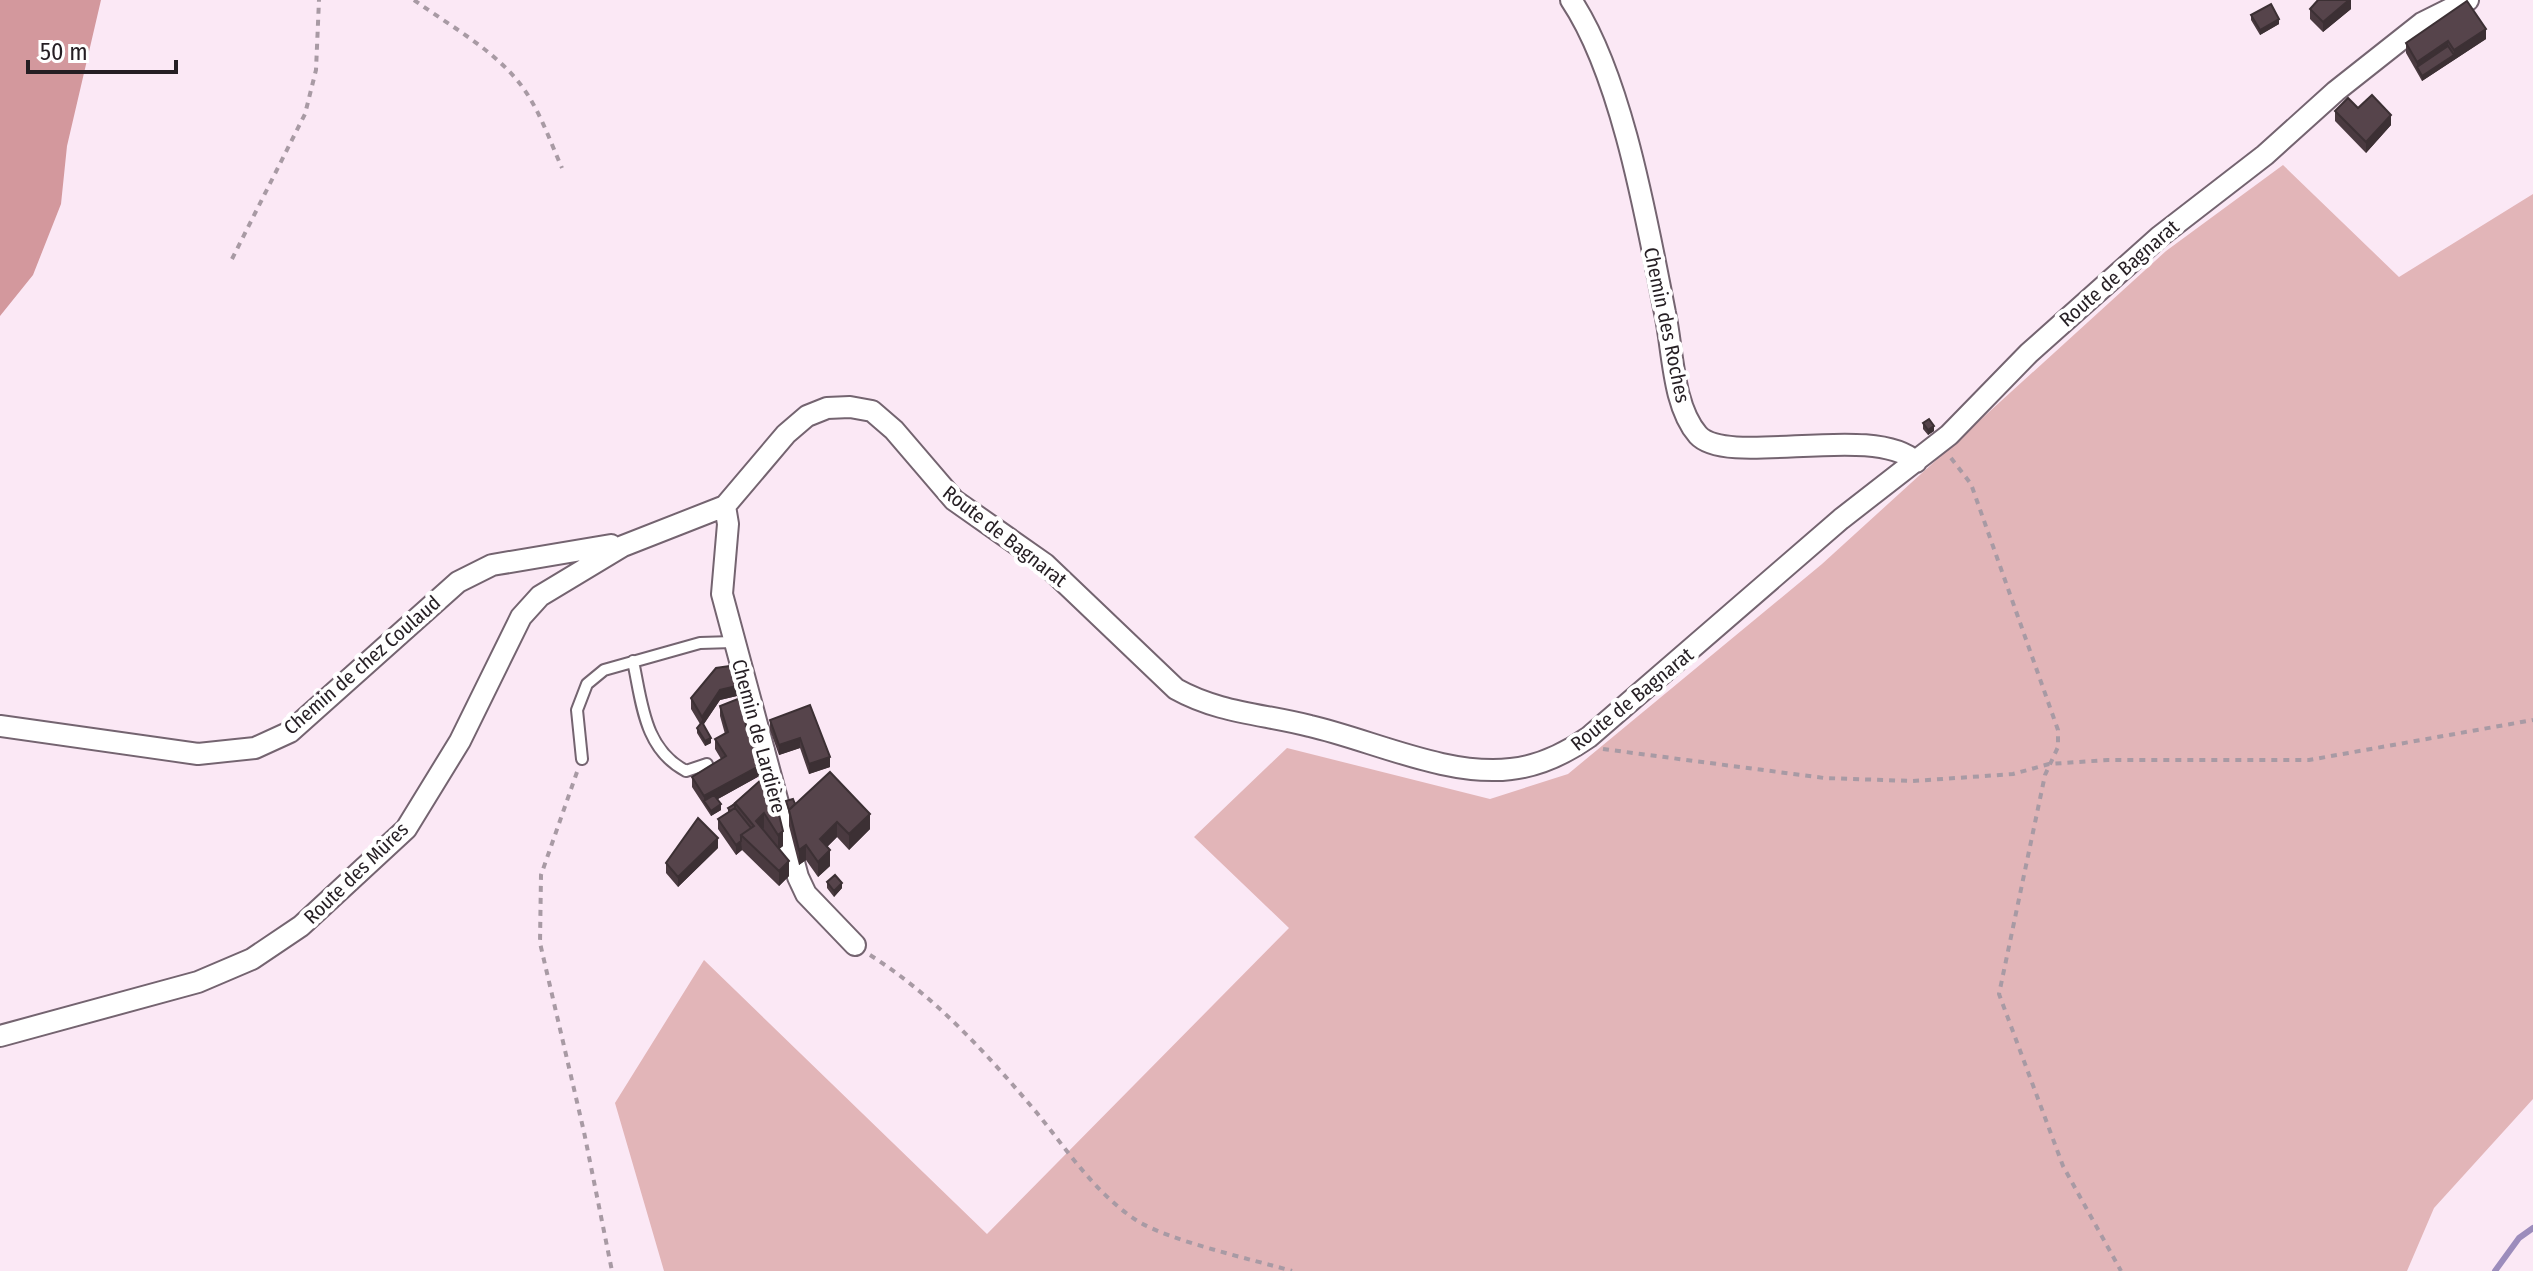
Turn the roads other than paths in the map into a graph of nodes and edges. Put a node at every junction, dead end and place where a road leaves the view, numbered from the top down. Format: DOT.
graph roads {
  1 [pos="1571,0"];
  2 [pos="2468,0"];
  3 [pos="1916,462"];
  4 [pos="725,506"];
  5 [pos="623,546"];
  6 [pos="733,642"];
  7 [pos="633,661"];
  8 [pos="0,726"];
  9 [pos="582,759"];
  10 [pos="707,764"];
  11 [pos="855,945"];
  12 [pos="0,1036"];
  1 -- 3 [label="street, Chemin des Roches"];
  2 -- 3 [label="street, Route de Bagnarat"];
  3 -- 4 [label="street, Route de Bagnarat"];
  4 -- 5 [label="street, Route des Mûres"];
  4 -- 6 [label="street, Chemin de Lardière"];
  5 -- 8 [label="street, Chemin de chez Coulaud"];
  5 -- 12 [label="street, Route des Mûres"];
  6 -- 7 [label="lane"];
  6 -- 11 [label="street, Chemin de Lardière"];
  7 -- 9 [label="lane"];
  7 -- 10 [label="lane"];
}
